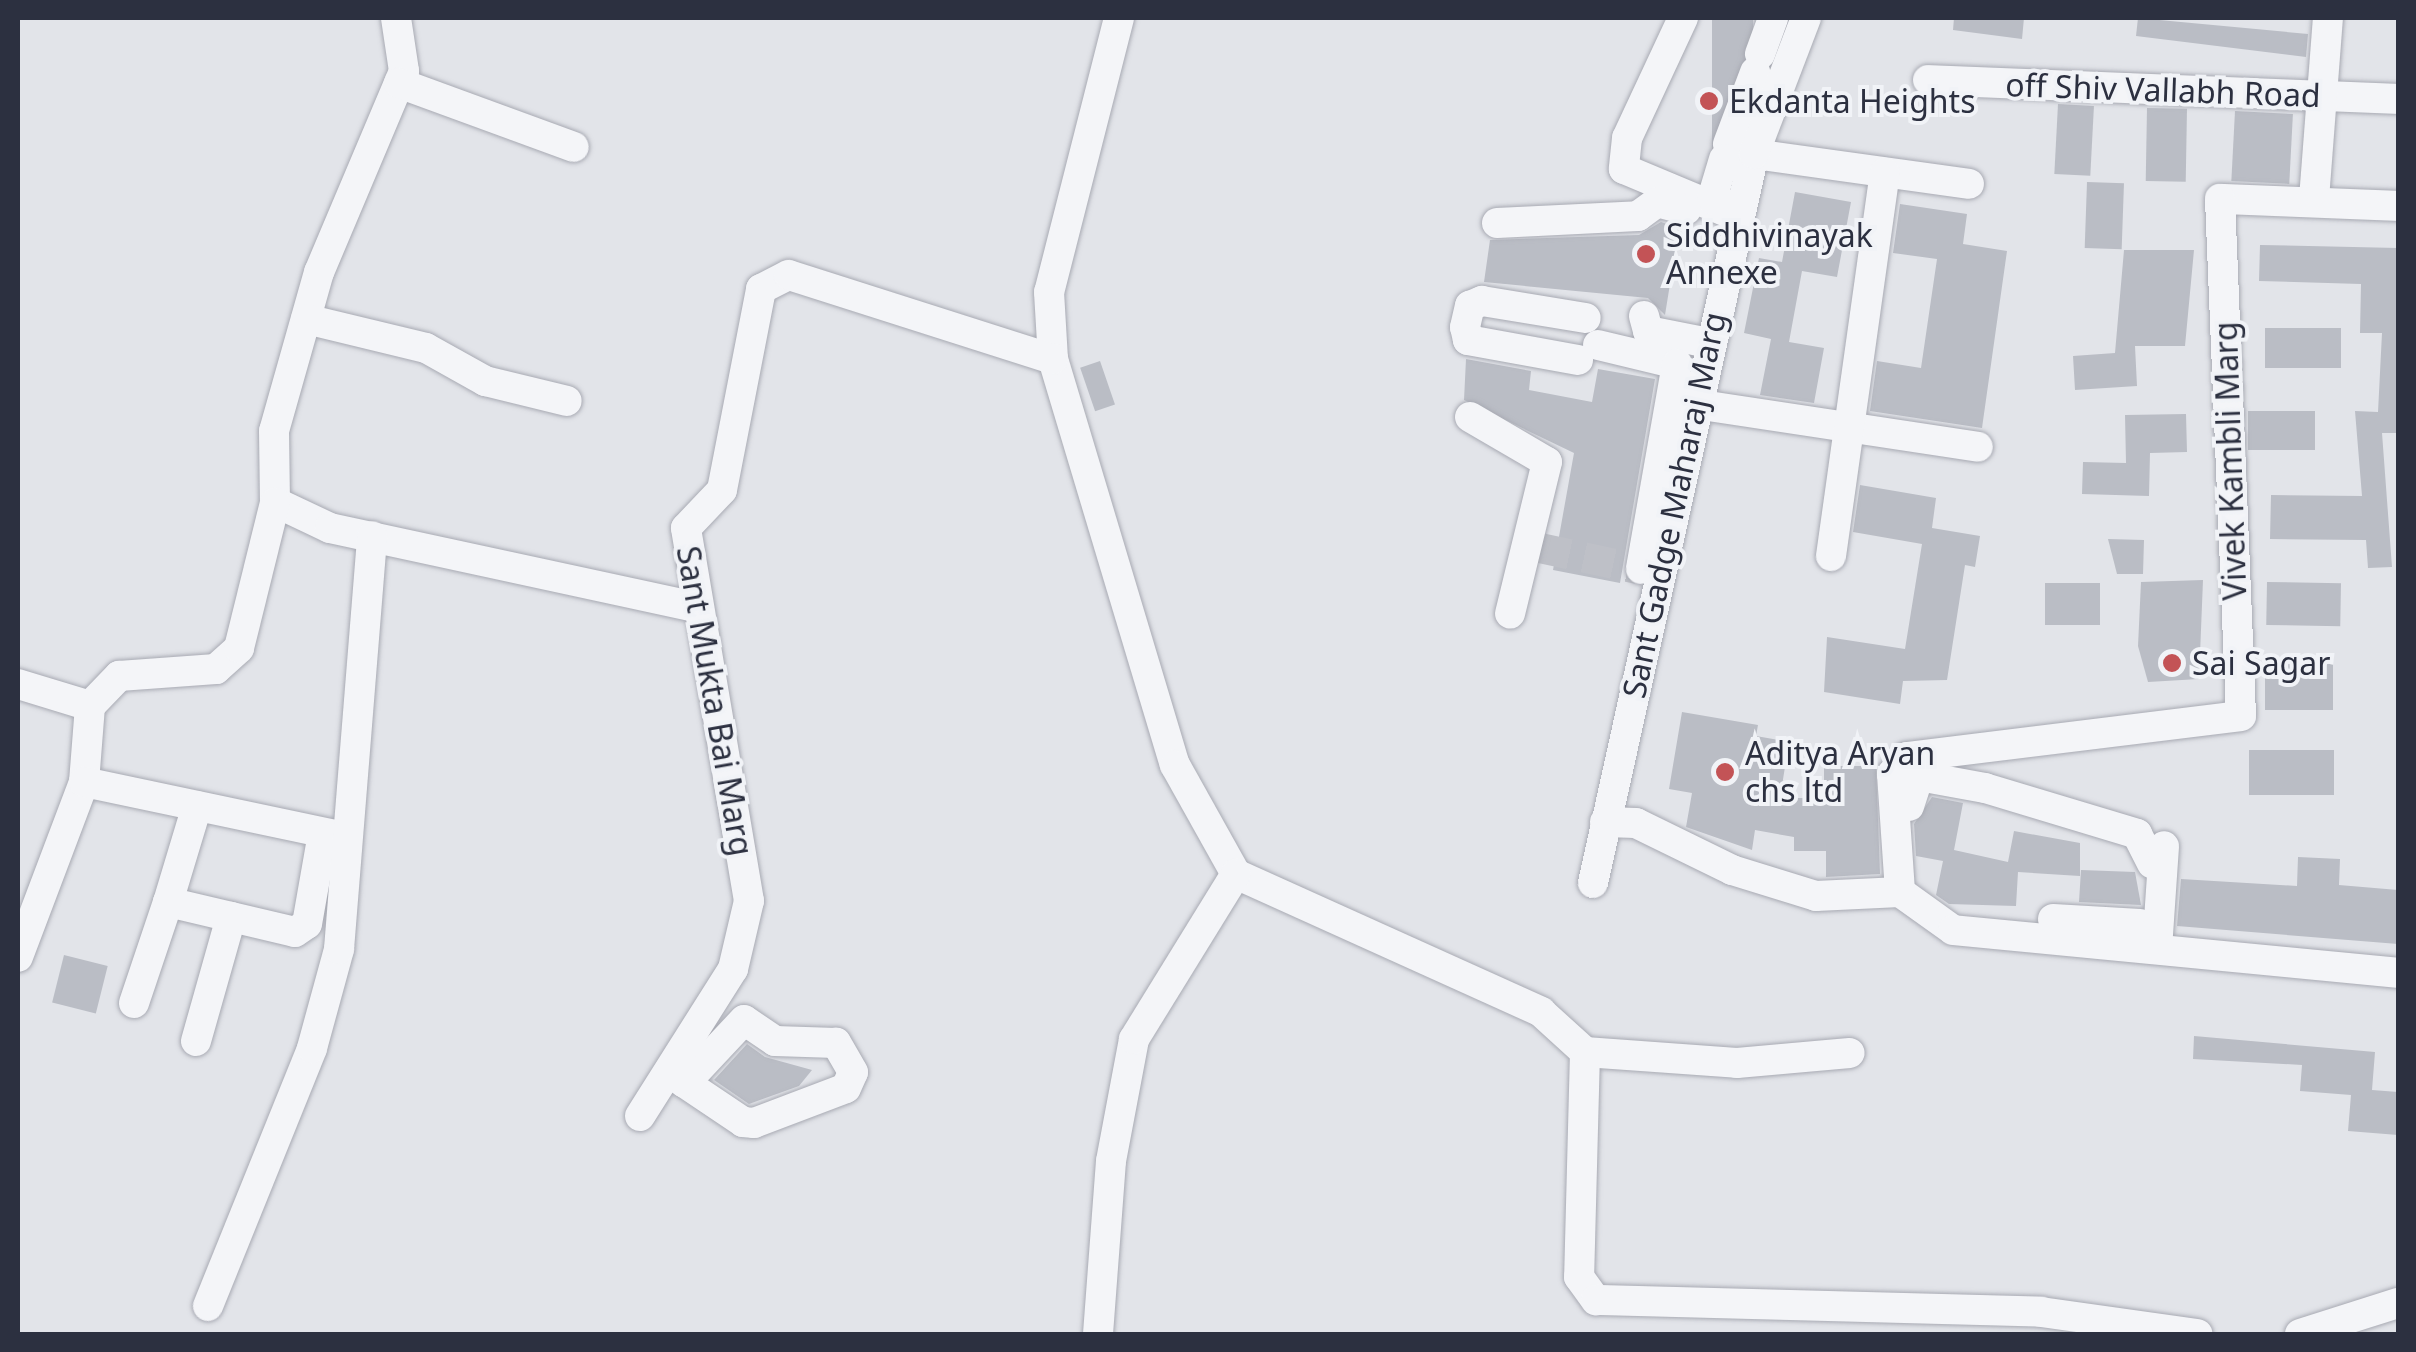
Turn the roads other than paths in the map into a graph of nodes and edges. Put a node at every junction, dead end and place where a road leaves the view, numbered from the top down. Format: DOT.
graph roads {
  1 [pos="396,18"];
  2 [pos="1119,18"];
  3 [pos="1683,18"];
  4 [pos="1773,18"];
  5 [pos="1806,18"];
  6 [pos="2328,18"];
  7 [pos="1928,80"];
  8 [pos="398,83"];
  9 [pos="2322,96"];
  10 [pos="2398,99"];
  11 [pos="1755,111"];
  12 [pos="574,147"];
  13 [pos="1735,153"];
  14 [pos="1885,173"];
  15 [pos="1969,184"];
  16 [pos="2314,199"];
  17 [pos="2398,206"];
  18 [pos="1729,221"];
  19 [pos="1497,223"];
  20 [pos="1644,316"];
  21 [pos="306,319"];
  22 [pos="1583,338"];
  23 [pos="1697,355"];
  24 [pos="1053,359"];
  25 [pos="567,401"];
  26 [pos="1695,404"];
  27 [pos="1470,417"];
  28 [pos="1848,430"];
  29 [pos="1978,447"];
  30 [pos="276,502"];
  31 [pos="372,536"];
  32 [pos="1831,556"];
  33 [pos="1658,572"];
  34 [pos="694,607"];
  35 [pos="1510,614"];
  36 [pos="18,684"];
  37 [pos="90,706"];
  38 [pos="84,782"];
  39 [pos="197,806"];
  40 [pos="1606,822"];
  41 [pos="336,835"];
  42 [pos="1236,874"];
  43 [pos="1593,883"];
  44 [pos="1900,892"];
  45 [pos="168,902"];
  46 [pos="231,918"];
  47 [pos="2011,926"];
  48 [pos="2149,937"];
  49 [pos="18,956"];
  50 [pos="2398,972"];
  51 [pos="134,1004"];
  52 [pos="196,1042"];
  53 [pos="1585,1052"];
  54 [pos="1850,1053"];
  55 [pos="677,1078"];
  56 [pos="640,1116"];
  57 [pos="2398,1303"];
  58 [pos="208,1306"];
  59 [pos="1928,1322"];
  60 [pos="1098,1334"];
  61 [pos="2197,1334"];
  62 [pos="2300,1334"];
  1 -- 8 [label="street"];
  2 -- 24 [label="street"];
  3 -- 18 [label="street"];
  4 -- 11 [label="street"];
  5 -- 11 [label="street, Sant Gadge Maharaj Marg"];
  6 -- 9 [label="street"];
  7 -- 9 [label="street, off Shiv Vallabh Road"];
  8 -- 12 [label="street"];
  8 -- 21 [label="street"];
  9 -- 10 [label="street, off Shiv Vallabh Road"];
  9 -- 16 [label="street"];
  11 -- 13 [label="street, Sant Gadge Maharaj Marg"];
  13 -- 14 [label="street"];
  13 -- 18 [label="street, Sant Gadge Maharaj Marg"];
  14 -- 15 [label="street"];
  14 -- 28 [label="street"];
  16 -- 17 [label="street, Vivek Kambli Marg"];
  16 -- 44 [label="street, Vivek Kambli Marg"];
  18 -- 19 [label="street"];
  18 -- 23 [label="street, Sant Gadge Maharaj Marg"];
  20 -- 23 [label="street"];
  21 -- 25 [label="street"];
  21 -- 30 [label="street"];
  22 -- 23 [label="street"];
  23 -- 26 [label="street, Sant Gadge Maharaj Marg"];
  23 -- 33 [label="street"];
  24 -- 34 [label="street, Sant Mukta Bai Marg"];
  24 -- 42 [label="street"];
  26 -- 28 [label="street"];
  26 -- 33 [label="street, Sant Gadge Maharaj Marg"];
  27 -- 35 [label="street"];
  28 -- 29 [label="street"];
  28 -- 32 [label="street"];
  30 -- 31 [label="street"];
  30 -- 37 [label="street"];
  31 -- 34 [label="street"];
  31 -- 41 [label="street"];
  33 -- 40 [label="street, Sant Gadge Maharaj Marg"];
  34 -- 55 [label="street, Sant Mukta Bai Marg"];
  36 -- 37 [label="street"];
  37 -- 38 [label="street"];
  38 -- 39 [label="street"];
  38 -- 49 [label="street"];
  39 -- 41 [label="street"];
  39 -- 45 [label="street"];
  40 -- 43 [label="street, Sant Gadge Maharaj Marg"];
  40 -- 44 [label="street"];
  41 -- 46 [label="street"];
  41 -- 58 [label="street"];
  42 -- 53 [label="street"];
  42 -- 60 [label="street"];
  44 -- 47 [label="street"];
  45 -- 46 [label="street"];
  45 -- 51 [label="street"];
  46 -- 52 [label="street"];
  47 -- 48 [label="street"];
  47 -- 48 [label="street"];
  48 -- 50 [label="street"];
  53 -- 54 [label="street"];
  53 -- 59 [label="street"];
  55 -- 55 [label="street"];
  55 -- 56 [label="street, Sant Mukta Bai Marg"];
  57 -- 62 [label="street"];
  59 -- 61 [label="street"];
}
